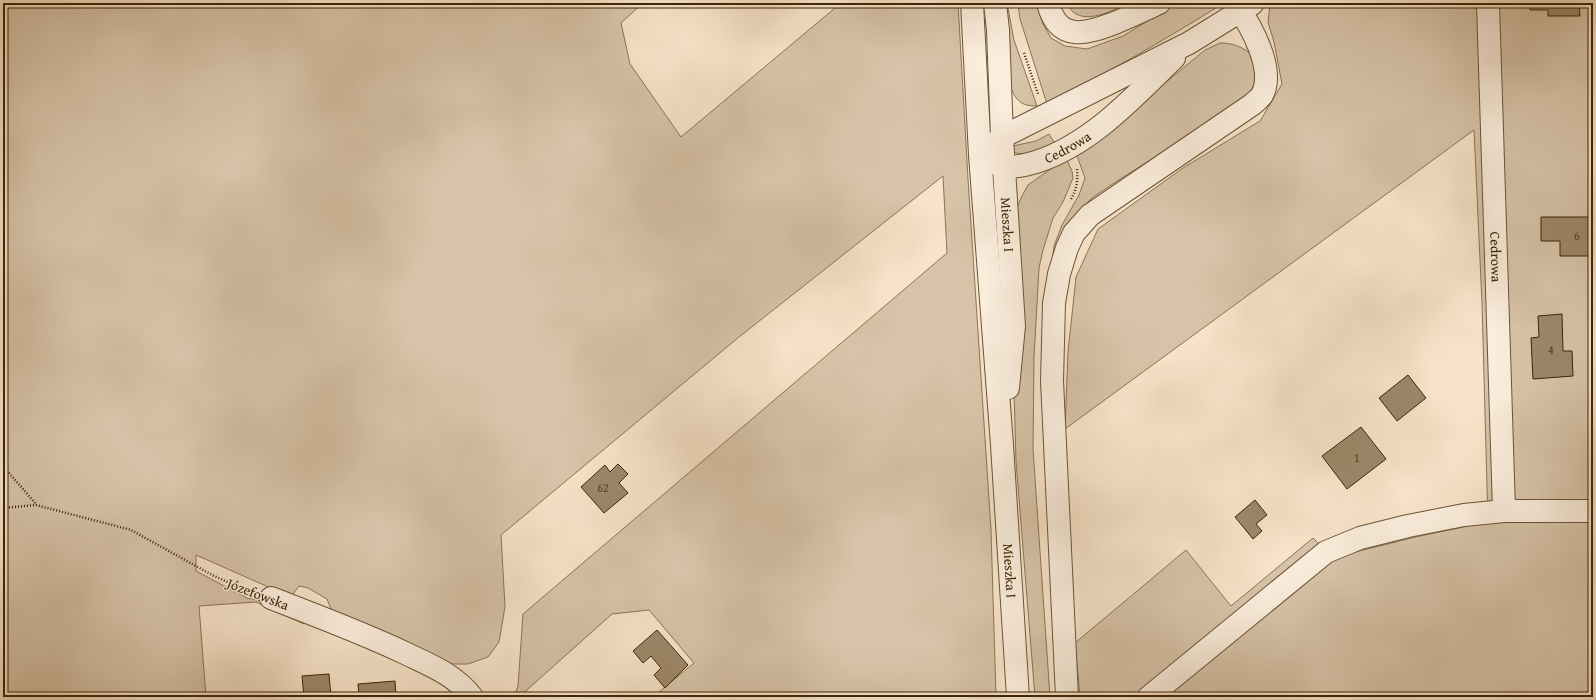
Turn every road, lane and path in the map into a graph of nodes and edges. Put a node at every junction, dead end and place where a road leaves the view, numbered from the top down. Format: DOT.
graph roads {
  1 [pos="972,3"];
  2 [pos="995,3"];
  3 [pos="1048,3"];
  4 [pos="1159,3"];
  5 [pos="1488,3"];
  6 [pos="1243,6"];
  7 [pos="1189,43"];
  8 [pos="1001,94"];
  9 [pos="1036,120"];
  10 [pos="1002,137"];
  11 [pos="980,156"];
  12 [pos="1004,166"];
  13 [pos="1002,445"];
  14 [pos="3,466"];
  15 [pos="36,505"];
  16 [pos="3,508"];
  17 [pos="1593,510"];
  18 [pos="1504,511"];
  19 [pos="271,598"];
  20 [pos="472,697"];
  21 [pos="1018,697"];
  22 [pos="1067,697"];
  23 [pos="1149,697"];
  1 -- 11 [label="street, Mieszka I"];
  2 -- 8 [label="street, Mieszka I"];
  3 -- 4 [label="street"];
  5 -- 18 [label="street, Cedrowa"];
  6 -- 7 [label="street, Cedrowa"];
  6 -- 22 [label="street"];
  7 -- 9 [label="street, Cedrowa"];
  7 -- 12 [label="street, Cedrowa"];
  8 -- 9 [label="street"];
  8 -- 10 [label="street, Mieszka I"];
  9 -- 10 [label="street, Cedrowa"];
  10 -- 11 [label="street, Cedrowa"];
  10 -- 12 [label="street, Mieszka I"];
  11 -- 12 [label="street, Cedrowa"];
  11 -- 13 [label="street, Mieszka I"];
  12 -- 13 [label="street, Mieszka I"];
  13 -- 21 [label="street, Mieszka I"];
  14 -- 15 [label="path"];
  15 -- 16 [label="path, Józefowska"];
  15 -- 19 [label="path, Józefowska"];
  17 -- 18 [label="street"];
  18 -- 23 [label="street"];
  19 -- 20 [label="street, Józefowska"];
}
